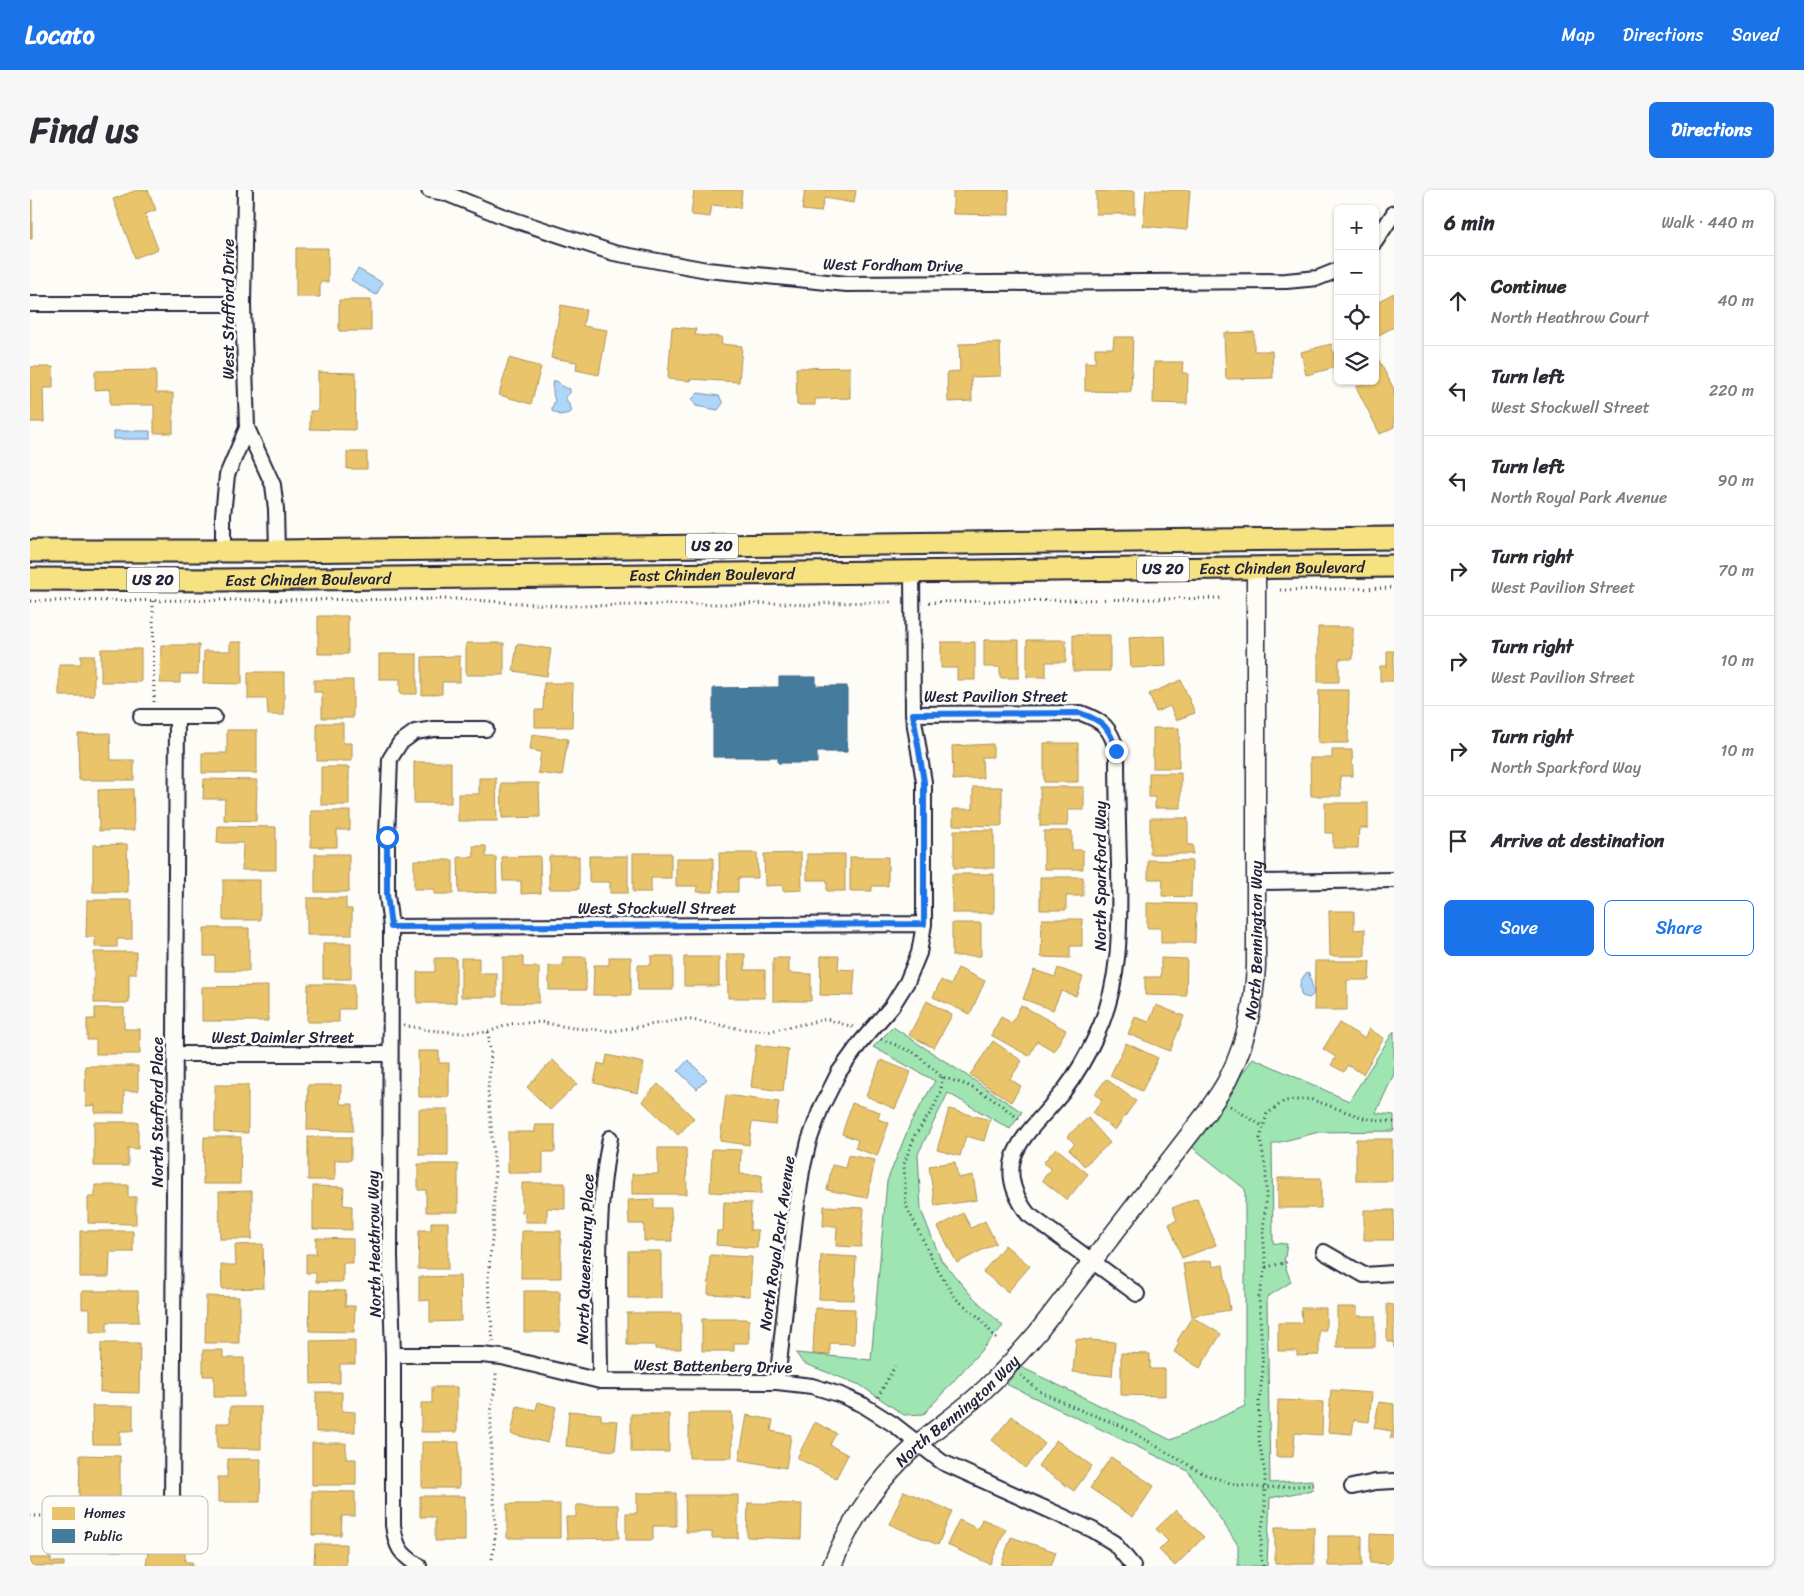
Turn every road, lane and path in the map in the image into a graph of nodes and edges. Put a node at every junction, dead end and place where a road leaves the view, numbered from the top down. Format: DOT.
graph roads {
  1 [pos="245,190"];
  2 [pos="429,190"];
  3 [pos="1394,213"];
  4 [pos="1379,236"];
  5 [pos="1334,272"];
  6 [pos="30,304"];
  7 [pos="243,304"];
  8 [pos="248,428"];
  9 [pos="1394,538"];
  10 [pos="1231,540"];
  11 [pos="30,551"];
  12 [pos="223,551"];
  13 [pos="277,551"];
  14 [pos="30,566"];
  15 [pos="1394,566"];
  16 [pos="1256,569"];
  17 [pos="912,572"];
  18 [pos="30,579"];
  19 [pos="153,580"];
  20 [pos="1394,588"];
  21 [pos="1280,590"];
  22 [pos="1223,598"];
  23 [pos="30,601"];
  24 [pos="153,601"];
  25 [pos="891,602"];
  26 [pos="929,602"];
  27 [pos="913,714"];
  28 [pos="148,717"];
  29 [pos="177,717"];
  30 [pos="214,717"];
  31 [pos="1106,726"];
  32 [pos="486,728"];
  33 [pos="1394,880"];
  34 [pos="1256,882"];
  35 [pos="924,924"];
  36 [pos="391,927"];
  37 [pos="401,1024"];
  38 [pos="853,1027"];
  39 [pos="488,1032"];
  40 [pos="876,1037"];
  41 [pos="175,1054"];
  42 [pos="390,1054"];
  43 [pos="942,1077"];
  44 [pos="1227,1104"];
  45 [pos="1019,1119"];
  46 [pos="1394,1122"];
  47 [pos="1264,1127"];
  48 [pos="610,1138"];
  49 [pos="1324,1252"];
  50 [pos="1093,1261"];
  51 [pos="1288,1262"];
  52 [pos="1266,1267"];
  53 [pos="1394,1273"];
  54 [pos="1137,1294"];
  55 [pos="998,1341"];
  56 [pos="493,1343"];
  57 [pos="393,1356"];
  58 [pos="895,1366"];
  59 [pos="496,1368"];
  60 [pos="1021,1375"];
  61 [pos="600,1381"];
  62 [pos="777,1382"];
  63 [pos="878,1398"];
  64 [pos="918,1444"];
  65 [pos="1394,1481"];
  66 [pos="1314,1485"];
  67 [pos="1352,1487"];
  68 [pos="1265,1488"];
  69 [pos="172,1496"];
  70 [pos="492,1559"];
  71 [pos="419,1566"];
  72 [pos="832,1566"];
  73 [pos="1133,1566"];
  74 [pos="1263,1566"];
  1 -- 7 [label="street, West Stafford Drive"];
  2 -- 5 [label="street, West Fordham Drive"];
  3 -- 4 [label="street"];
  6 -- 7 [label="street"];
  7 -- 8 [label="street, West Stafford Drive"];
  8 -- 12 [label="street, West Stafford Drive"];
  8 -- 13 [label="street, West Stafford Drive"];
  9 -- 10 [label="main road, East Chinden Boulevard / US 20"];
  10 -- 13 [label="main road, East Chinden Boulevard / US 20"];
  10 -- 17 [label="main road"];
  11 -- 12 [label="main road, East Chinden Boulevard / US 20"];
  12 -- 13 [label="main road, East Chinden Boulevard / US 20"];
  13 -- 14 [label="main road"];
  15 -- 16 [label="main road, East Chinden Boulevard / US 20"];
  16 -- 17 [label="main road, East Chinden Boulevard / US 20"];
  16 -- 34 [label="street, North Bennington Way"];
  17 -- 19 [label="main road, East Chinden Boulevard / US 20"];
  17 -- 27 [label="street, North Royal Park Avenue"];
  18 -- 19 [label="main road, East Chinden Boulevard / US 20"];
  19 -- 24 [label="path"];
  20 -- 21 [label="path"];
  22 -- 26 [label="path"];
  23 -- 24 [label="path"];
  24 -- 25 [label="path"];
  24 -- 28 [label="path"];
  27 -- 31 [label="street, West Pavilion Street"];
  27 -- 35 [label="street, North Royal Park Avenue"];
  28 -- 29 [label="street"];
  29 -- 30 [label="street"];
  29 -- 41 [label="street, North Stafford Place"];
  31 -- 50 [label="street, North Sparkford Way"];
  32 -- 36 [label="street, North Heathrow Way"];
  33 -- 34 [label="street"];
  34 -- 50 [label="street, North Bennington Way"];
  35 -- 36 [label="street, West Stockwell Street"];
  35 -- 62 [label="street, North Royal Park Avenue"];
  36 -- 42 [label="street, North Heathrow Way"];
  37 -- 39 [label="path"];
  38 -- 39 [label="path"];
  39 -- 56 [label="path"];
  40 -- 43 [label="path"];
  41 -- 42 [label="street, West Daimler Street"];
  41 -- 69 [label="street, North Stafford Place"];
  42 -- 57 [label="street, North Heathrow Way"];
  43 -- 45 [label="path"];
  43 -- 55 [label="path"];
  44 -- 47 [label="path"];
  46 -- 47 [label="path"];
  47 -- 52 [label="path"];
  48 -- 61 [label="street, North Queensbury Place"];
  49 -- 53 [label="street"];
  50 -- 54 [label="street"];
  50 -- 64 [label="street, North Bennington Way"];
  51 -- 52 [label="path"];
  52 -- 68 [label="path"];
  57 -- 61 [label="street, West Battenberg Drive"];
  57 -- 71 [label="street, North Heathrow Way"];
  58 -- 63 [label="path"];
  59 -- 70 [label="path"];
  60 -- 68 [label="path"];
  61 -- 62 [label="street, West Battenberg Drive"];
  62 -- 64 [label="street, West Battenberg Drive"];
  64 -- 72 [label="street, North Bennington Way"];
  64 -- 73 [label="street, West Battenberg Drive"];
  65 -- 67 [label="street"];
  66 -- 68 [label="path"];
  68 -- 74 [label="path"];
}
